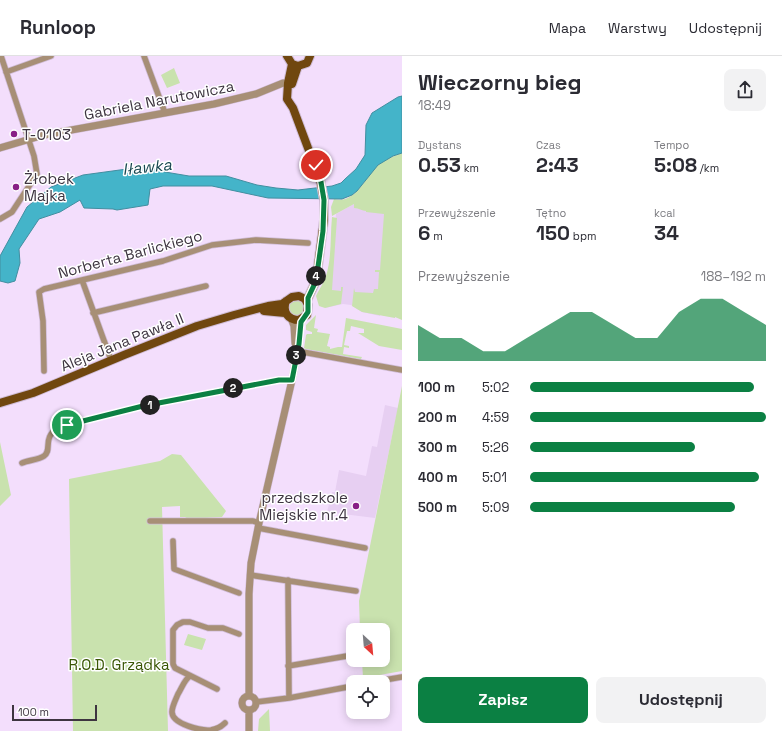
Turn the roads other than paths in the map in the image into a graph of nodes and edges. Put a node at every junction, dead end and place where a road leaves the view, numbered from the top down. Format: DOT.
graph roads {
  1 [pos="1,56"];
  2 [pos="51,56"];
  3 [pos="144,56"];
  4 [pos="287,56"];
  5 [pos="310,56"];
  6 [pos="295,65"];
  7 [pos="6,72"];
  8 [pos="290,83"];
  9 [pos="165,113"];
  10 [pos="28,139"];
  11 [pos="0,148"];
  12 [pos="0,219"];
  13 [pos="308,243"];
  14 [pos="316,273"];
  15 [pos="82,280"];
  16 [pos="206,286"];
  17 [pos="299,296"];
  18 [pos="286,301"];
  19 [pos="307,302"];
  20 [pos="255,310"];
  21 [pos="93,313"];
  22 [pos="288,316"];
  23 [pos="302,319"];
  24 [pos="297,350"];
  25 [pos="111,360"];
  26 [pos="402,370"];
  27 [pos="44,371"];
  28 [pos="292,380"];
  29 [pos="0,403"];
  30 [pos="22,463"];
  31 [pos="150,521"];
  32 [pos="258,525"];
  33 [pos="173,541"];
  34 [pos="365,548"];
  35 [pos="250,575"];
  36 [pos="288,580"];
  37 [pos="356,591"];
  38 [pos="239,594"];
  39 [pos="238,634"];
  40 [pos="346,656"];
  41 [pos="288,666"];
  42 [pos="190,676"];
  43 [pos="402,677"];
  44 [pos="390,679"];
  45 [pos="346,687"];
  46 [pos="217,689"];
  47 [pos="249,695"];
  48 [pos="289,698"];
  49 [pos="256,702"];
  50 [pos="249,710"];
  51 [pos="225,723"];
  52 [pos="249,731"];
  1 -- 7 [label="street"];
  2 -- 7 [label="street"];
  3 -- 9 [label="street"];
  4 -- 6 [label="main road"];
  5 -- 6 [label="main road"];
  6 -- 8 [label="main road"];
  7 -- 10 [label="street"];
  8 -- 9 [label="street, Gabriela Narutowicza"];
  8 -- 14 [label="main road"];
  9 -- 10 [label="street, Gabriela Narutowicza"];
  10 -- 11 [label="street, Gabriela Narutowicza"];
  10 -- 12 [label="street"];
  13 -- 15 [label="street, Norberta Barlickiego"];
  14 -- 17 [label="main road"];
  14 -- 19 [label="main road"];
  15 -- 21 [label="street"];
  15 -- 27 [label="street, Norberta Barlickiego"];
  16 -- 21 [label="street"];
  17 -- 18 [label="main road"];
  17 -- 19 [label="main road"];
  18 -- 20 [label="main road, Aleja Jana Pawła II"];
  18 -- 22 [label="main road"];
  19 -- 23 [label="main road"];
  20 -- 22 [label="main road, Aleja Jana Pawła II"];
  20 -- 25 [label="main road, Aleja Jana Pawła II"];
  21 -- 25 [label="street"];
  22 -- 23 [label="main road"];
  22 -- 24 [label="street"];
  23 -- 24 [label="street"];
  24 -- 26 [label="street"];
  24 -- 28 [label="street"];
  25 -- 29 [label="main road, Aleja Jana Pawła II"];
  28 -- 30 [label="street"];
  28 -- 32 [label="street"];
  31 -- 32 [label="street"];
  32 -- 34 [label="street"];
  32 -- 35 [label="street"];
  33 -- 38 [label="street"];
  35 -- 36 [label="street"];
  35 -- 47 [label="street"];
  36 -- 37 [label="street"];
  36 -- 41 [label="street"];
  39 -- 42 [label="street"];
  40 -- 41 [label="street"];
  41 -- 48 [label="street"];
  42 -- 46 [label="street"];
  42 -- 51 [label="street"];
  43 -- 44 [label="street"];
  45 -- 48 [label="street"];
  47 -- 49 [label="street"];
  47 -- 50 [label="street"];
  48 -- 49 [label="street"];
  49 -- 50 [label="street"];
  50 -- 52 [label="street"];
}
